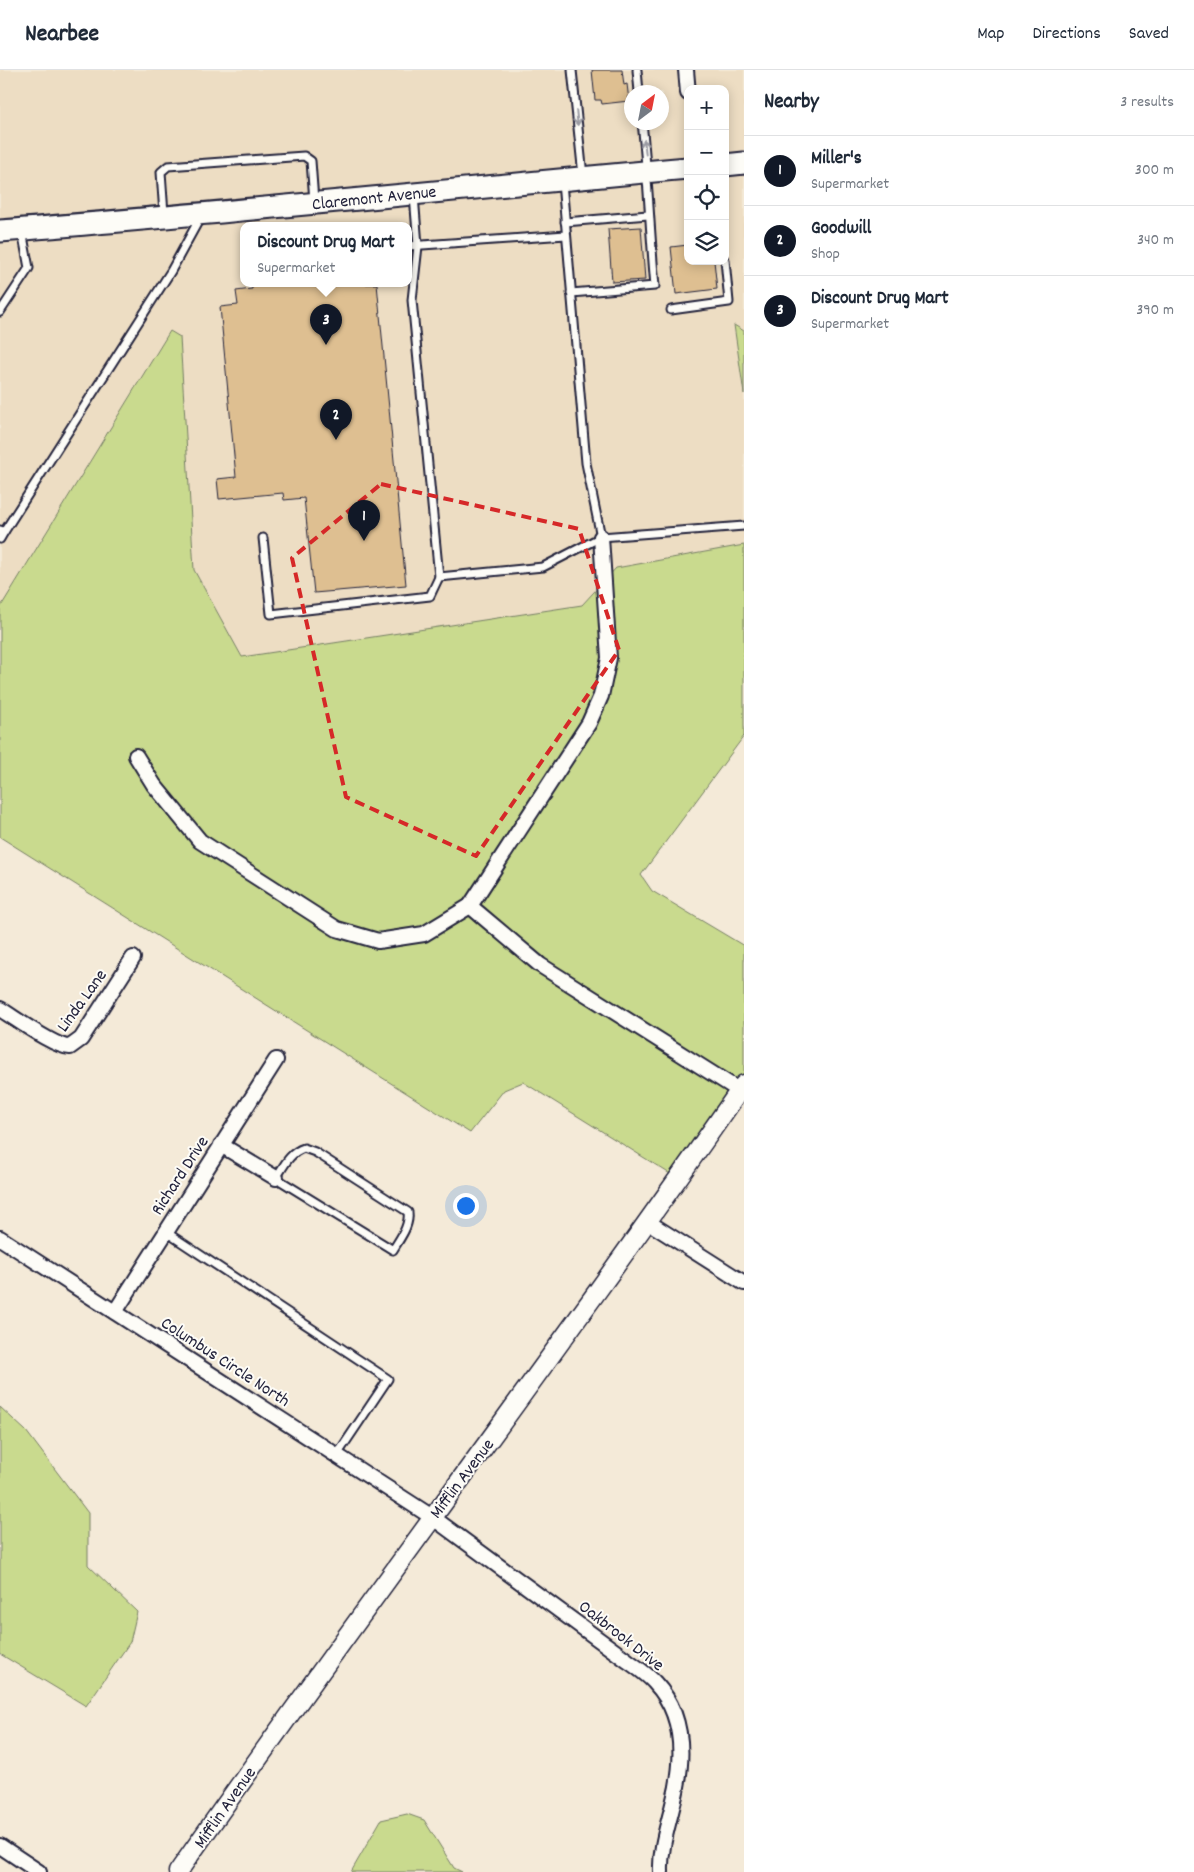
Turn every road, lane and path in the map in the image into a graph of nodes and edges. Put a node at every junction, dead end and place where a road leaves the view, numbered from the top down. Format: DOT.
graph roads {
  1 [pos="572,70"];
  2 [pos="637,70"];
  3 [pos="686,70"];
  4 [pos="638,85"];
  5 [pos="687,85"];
  6 [pos="643,130"];
  7 [pos="744,163"];
  8 [pos="729,165"];
  9 [pos="684,168"];
  10 [pos="648,172"];
  11 [pos="583,178"];
  12 [pos="562,180"];
  13 [pos="413,193"];
  14 [pos="314,204"];
  15 [pos="202,214"];
  16 [pos="648,215"];
  17 [pos="164,217"];
  18 [pos="565,222"];
  19 [pos="6,232"];
  20 [pos="566,235"];
  21 [pos="412,246"];
  22 [pos="418,246"];
  23 [pos="725,265"];
  24 [pos="571,293"];
  25 [pos="671,310"];
  26 [pos="0,312"];
  27 [pos="744,526"];
  28 [pos="1,533"];
  29 [pos="601,537"];
  30 [pos="263,538"];
  31 [pos="439,577"];
  32 [pos="136,756"];
  33 [pos="470,906"];
  34 [pos="133,958"];
  35 [pos="0,1009"];
  36 [pos="276,1060"];
  37 [pos="742,1088"];
  38 [pos="221,1145"];
  39 [pos="276,1178"];
  40 [pos="648,1222"];
  41 [pos="165,1232"];
  42 [pos="0,1238"];
  43 [pos="744,1283"];
  44 [pos="115,1312"];
  45 [pos="337,1455"];
  46 [pos="432,1517"];
  47 [pos="0,1846"];
  48 [pos="39,1872"];
  49 [pos="178,1872"];
  50 [pos="661,1872"];
  1 -- 11 [label="lane, one-way"];
  2 -- 4 [label="lane"];
  3 -- 5 [label="street"];
  10 -- 6 [label="lane, one-way"];
  7 -- 8 [label="main road"];
  9 -- 10 [label="main road, Claremont Avenue"];
  10 -- 11 [label="main road, Claremont Avenue"];
  10 -- 16 [label="lane"];
  11 -- 12 [label="main road, Claremont Avenue"];
  12 -- 13 [label="main road, Claremont Avenue"];
  12 -- 18 [label="lane"];
  13 -- 14 [label="main road, Claremont Avenue"];
  13 -- 22 [label="lane"];
  14 -- 15 [label="main road, Claremont Avenue"];
  14 -- 17 [label="lane"];
  15 -- 17 [label="main road, Claremont Avenue"];
  15 -- 28 [label="lane"];
  16 -- 18 [label="lane"];
  16 -- 24 [label="lane"];
  17 -- 19 [label="main road, Claremont Avenue"];
  18 -- 20 [label="lane"];
  19 -- 26 [label="lane"];
  20 -- 22 [label="lane"];
  20 -- 24 [label="lane"];
  21 -- 22 [label="lane"];
  22 -- 31 [label="lane"];
  23 -- 25 [label="lane"];
  24 -- 29 [label="lane"];
  27 -- 29 [label="lane"];
  29 -- 31 [label="lane"];
  29 -- 33 [label="street"];
  30 -- 31 [label="lane"];
  32 -- 33 [label="street"];
  33 -- 37 [label="street"];
  34 -- 35 [label="street, Linda Lane"];
  36 -- 38 [label="street, Richard Drive"];
  37 -- 40 [label="street, Mifflin Avenue"];
  38 -- 39 [label="street"];
  38 -- 41 [label="street, Richard Drive"];
  39 -- 39 [label="lane"];
  40 -- 43 [label="street"];
  40 -- 46 [label="street, Mifflin Avenue"];
  41 -- 44 [label="street, Richard Drive"];
  41 -- 45 [label="lane"];
  42 -- 44 [label="street, Columbus Circle North"];
  44 -- 45 [label="street, Columbus Circle North"];
  45 -- 46 [label="street, Columbus Circle North"];
  46 -- 49 [label="street, Mifflin Avenue"];
  46 -- 50 [label="street, Oakbrook Drive"];
  47 -- 48 [label="street"];
}
